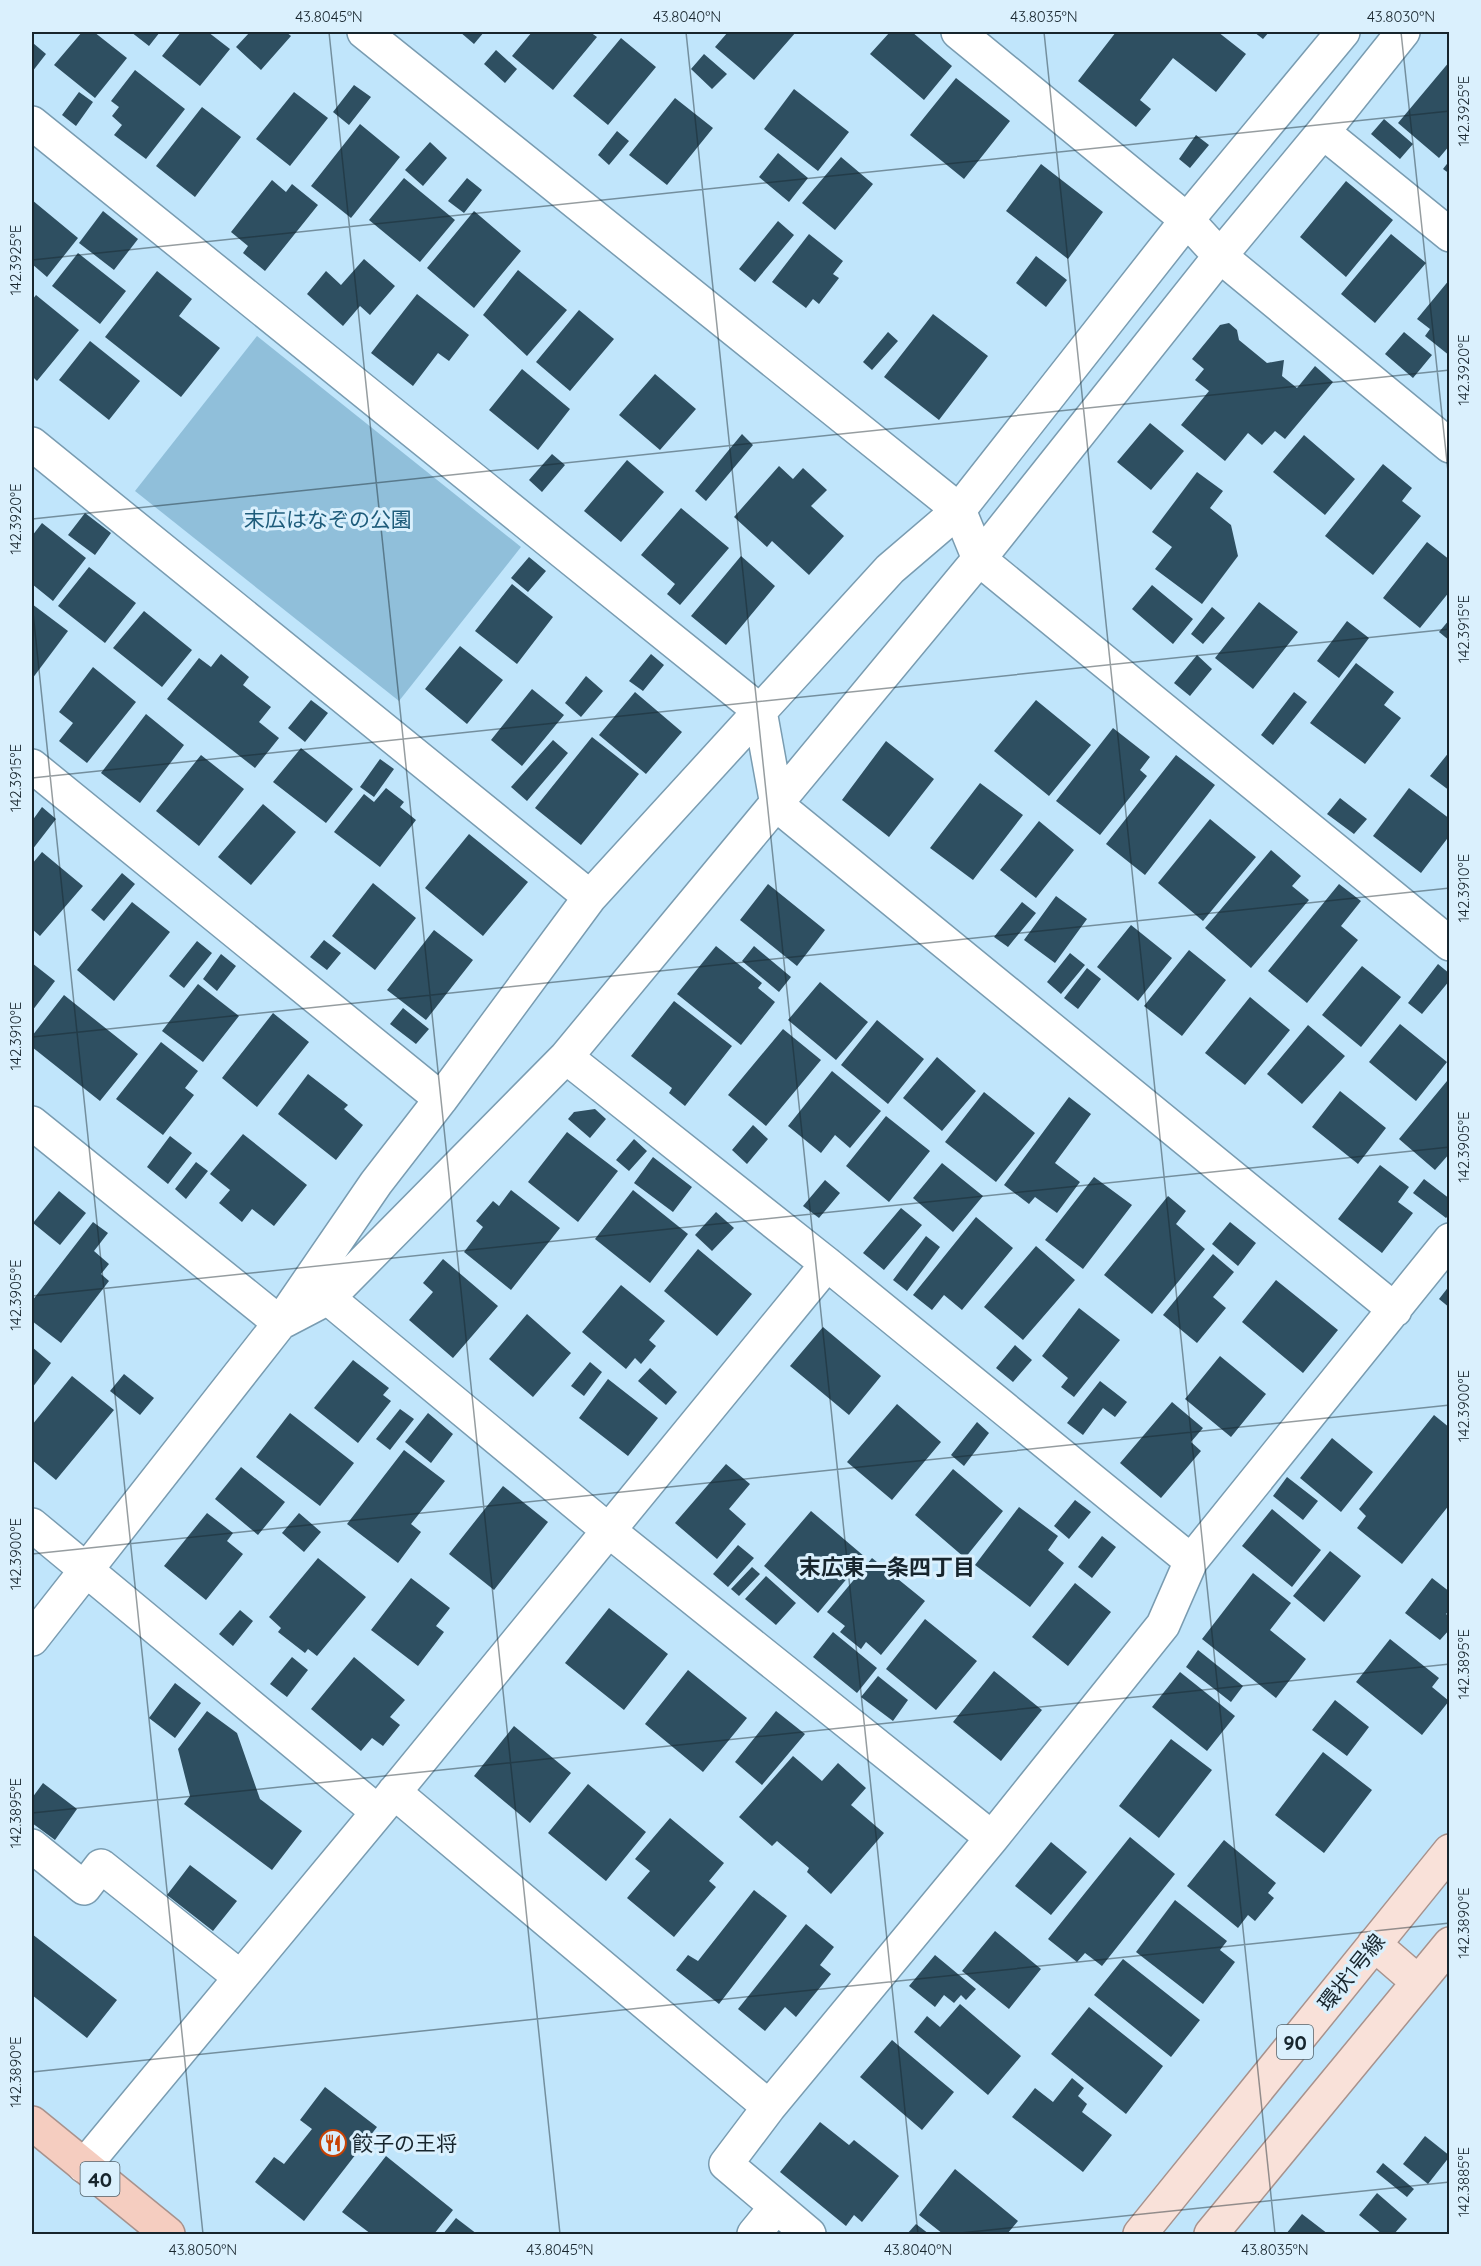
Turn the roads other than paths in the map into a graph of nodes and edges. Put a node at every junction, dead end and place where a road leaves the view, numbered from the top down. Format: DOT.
graph roads {
  1 [pos="364,32"];
  2 [pos="958,32"];
  3 [pos="1343,32"];
  4 [pos="1403,32"];
  5 [pos="32,123"];
  6 [pos="1323,132"];
  7 [pos="1187,220"];
  8 [pos="1449,235"];
  9 [pos="1220,256"];
  10 [pos="32,444"];
  11 [pos="1449,446"];
  12 [pos="959,510"];
  13 [pos="979,559"];
  14 [pos="760,711"];
  15 [pos="32,766"];
  16 [pos="777,804"];
  17 [pos="590,897"];
  18 [pos="1447,937"];
  19 [pos="566,1057"];
  20 [pos="441,1099"];
  21 [pos="32,1123"];
  22 [pos="1449,1240"];
  23 [pos="827,1264"];
  24 [pos="328,1298"];
  25 [pos="1395,1310"];
  26 [pos="279,1323"];
  27 [pos="32,1525"];
  28 [pos="608,1530"];
  29 [pos="1191,1561"];
  30 [pos="87,1570"];
  31 [pos="32,1639"];
  32 [pos="386,1802"];
  33 [pos="992,1838"];
  34 [pos="32,1846"];
  35 [pos="1449,1851"];
  36 [pos="1374,1944"];
  37 [pos="1449,1944"];
  38 [pos="240,1977"];
  39 [pos="1418,1982"];
  40 [pos="769,2107"];
  41 [pos="32,2123"];
  42 [pos="84,2166"];
  43 [pos="776,2207"];
  44 [pos="168,2235"];
  45 [pos="754,2235"];
  46 [pos="809,2235"];
  47 [pos="1140,2235"];
  48 [pos="1211,2235"];
  1 -- 12 [label="street"];
  2 -- 7 [label="street"];
  3 -- 7 [label="street"];
  4 -- 6 [label="street"];
  5 -- 14 [label="street"];
  6 -- 8 [label="street"];
  6 -- 9 [label="street"];
  7 -- 9 [label="street"];
  7 -- 12 [label="street"];
  9 -- 11 [label="street"];
  9 -- 13 [label="street"];
  10 -- 17 [label="street"];
  12 -- 13 [label="street"];
  12 -- 14 [label="street"];
  13 -- 16 [label="street"];
  13 -- 18 [label="street"];
  14 -- 16 [label="street"];
  14 -- 17 [label="street"];
  15 -- 20 [label="street"];
  16 -- 19 [label="street"];
  16 -- 25 [label="street"];
  17 -- 20 [label="street"];
  19 -- 23 [label="street"];
  19 -- 24 [label="street"];
  20 -- 26 [label="street"];
  21 -- 26 [label="street"];
  22 -- 25 [label="street"];
  23 -- 28 [label="street"];
  23 -- 29 [label="street"];
  24 -- 26 [label="street"];
  24 -- 28 [label="street"];
  25 -- 29 [label="street"];
  26 -- 30 [label="street"];
  27 -- 30 [label="street"];
  28 -- 32 [label="street"];
  28 -- 33 [label="street"];
  29 -- 33 [label="street"];
  30 -- 31 [label="street"];
  30 -- 32 [label="street"];
  32 -- 38 [label="street"];
  32 -- 40 [label="street"];
  33 -- 40 [label="street"];
  34 -- 38 [label="street"];
  35 -- 36 [label="main road, 環状1号線 / 90"];
  36 -- 39 [label="main road"];
  36 -- 47 [label="main road, 環状1号線 / 90"];
  37 -- 39 [label="main road"];
  38 -- 42 [label="street"];
  39 -- 48 [label="main road"];
  40 -- 43 [label="street"];
  41 -- 42 [label="highway, 40"];
  42 -- 44 [label="highway, 40"];
  43 -- 45 [label="street"];
  43 -- 46 [label="street"];
}
